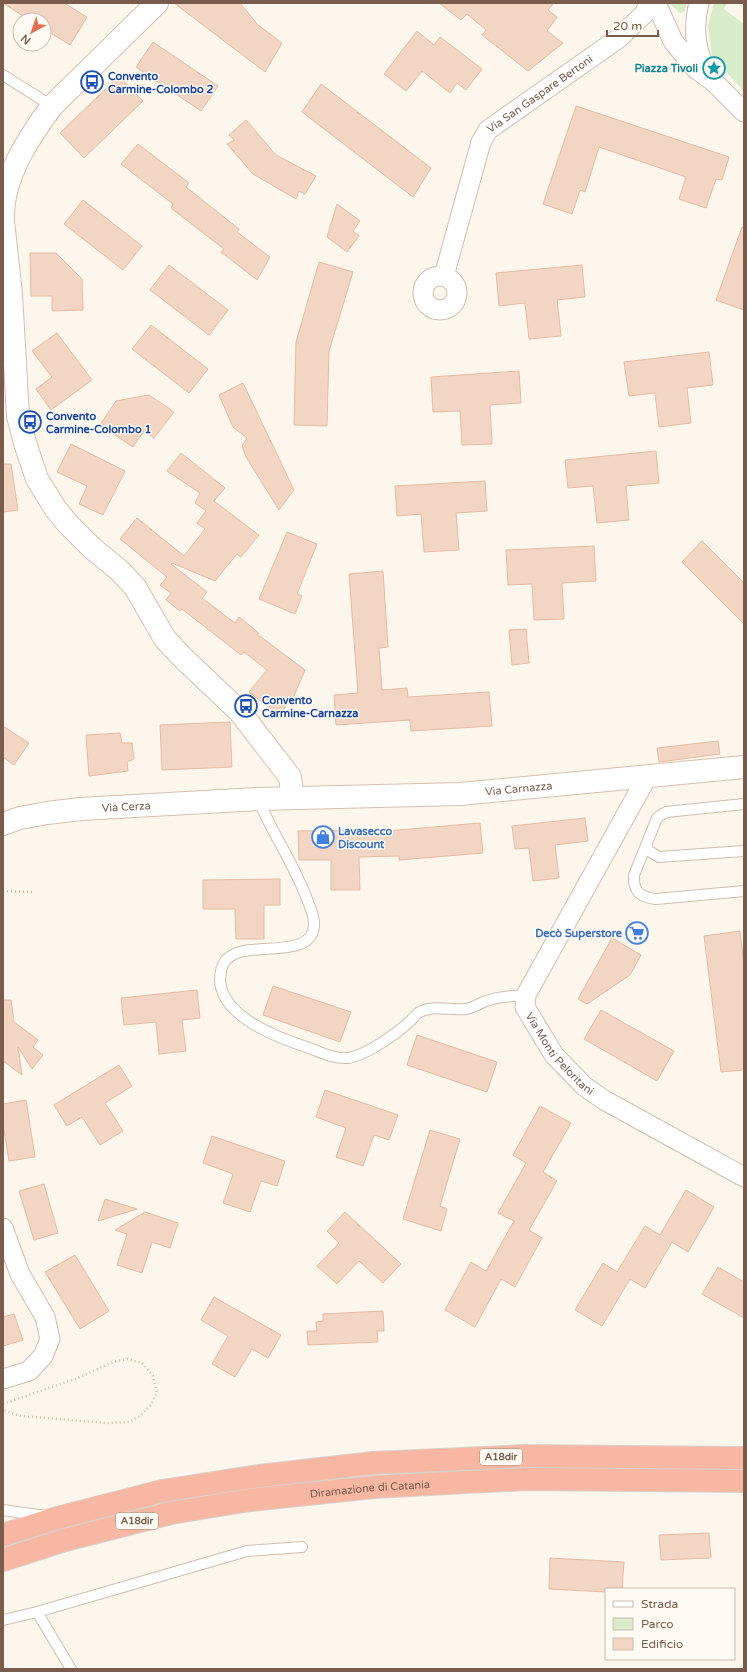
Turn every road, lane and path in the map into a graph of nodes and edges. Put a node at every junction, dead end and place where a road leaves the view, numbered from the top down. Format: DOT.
graph roads {
  1 [pos="157,3"];
  2 [pos="650,3"];
  3 [pos="656,3"];
  4 [pos="699,3"];
  5 [pos="618,38"];
  6 [pos="673,41"];
  7 [pos="3,75"];
  8 [pos="714,82"];
  9 [pos="52,106"];
  10 [pos="744,112"];
  11 [pos="3,216"];
  12 [pos="4,235"];
  13 [pos="444,276"];
  14 [pos="744,768"];
  15 [pos="647,777"];
  16 [pos="293,798"];
  17 [pos="255,799"];
  18 [pos="744,804"];
  19 [pos="3,824"];
  20 [pos="646,845"];
  21 [pos="744,851"];
  22 [pos="3,891"];
  23 [pos="744,891"];
  24 [pos="32,892"];
  25 [pos="526,995"];
  26 [pos="744,1177"];
  27 [pos="4,1235"];
  28 [pos="3,1379"];
  29 [pos="3,1404"];
  30 [pos="3,1410"];
  31 [pos="744,1458"];
  32 [pos="744,1480"];
  33 [pos="3,1510"];
  34 [pos="57,1518"];
  35 [pos="3,1535"];
  36 [pos="302,1546"];
  37 [pos="3,1560"];
  38 [pos="37,1612"];
  39 [pos="3,1620"];
  40 [pos="71,1669"];
  1 -- 9 [label="main road"];
  2 -- 5 [label="street"];
  3 -- 6 [label="street"];
  4 -- 8 [label="street"];
  5 -- 6 [label="street"];
  5 -- 13 [label="street, Via San Gaspare Bertoni"];
  6 -- 8 [label="street"];
  7 -- 9 [label="lane"];
  8 -- 10 [label="street"];
  9 -- 11 [label="main road"];
  12 -- 16 [label="main road"];
  14 -- 15 [label="main road, Via Carnazza"];
  15 -- 16 [label="main road, Via Carnazza"];
  15 -- 25 [label="street, Via Monti Peloritani"];
  16 -- 17 [label="main road, Via Carnazza"];
  17 -- 19 [label="main road, Via Cerza"];
  17 -- 25 [label="lane"];
  18 -- 20 [label="lane"];
  20 -- 21 [label="lane"];
  20 -- 23 [label="lane"];
  22 -- 24 [label="path"];
  25 -- 26 [label="street, Via Monti Peloritani"];
  27 -- 28 [label="street"];
  29 -- 30 [label="path"];
  31 -- 34 [label="highway, Diramazione di Catania / A18dir"];
  32 -- 37 [label="highway, Diramazione di Catania / A18dir"];
  33 -- 34 [label="lane"];
  34 -- 35 [label="highway, Diramazione di Catania / A18dir"];
  36 -- 38 [label="lane"];
  38 -- 39 [label="lane"];
  38 -- 40 [label="lane"];
}
